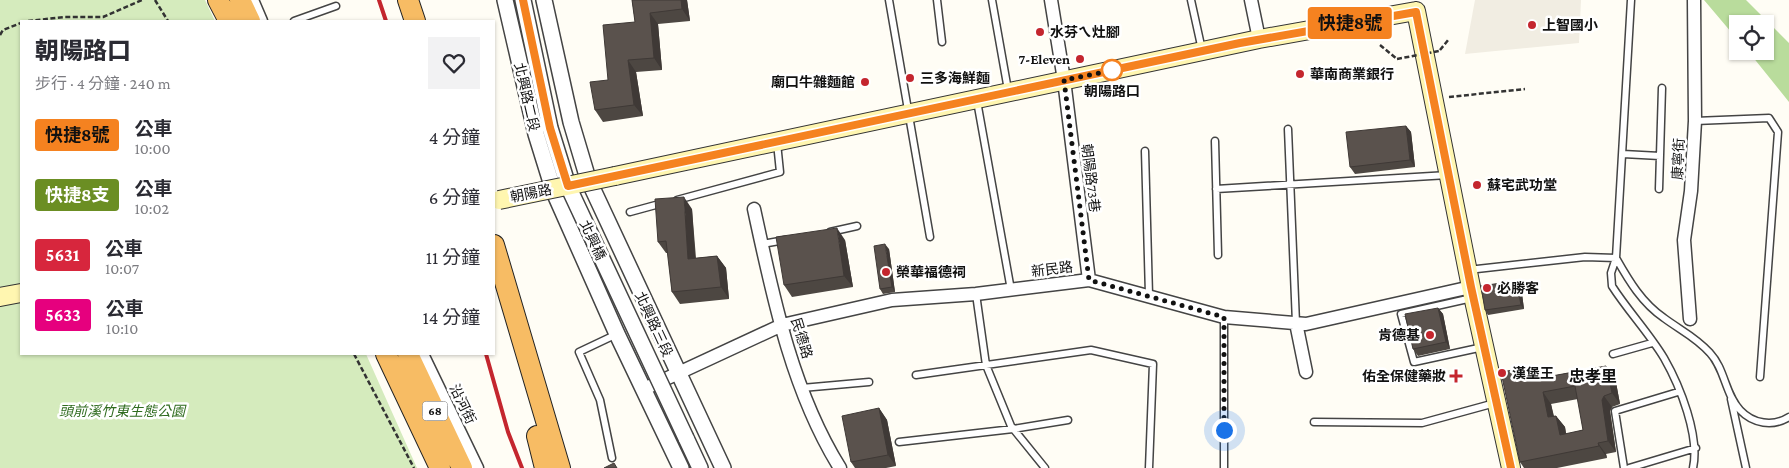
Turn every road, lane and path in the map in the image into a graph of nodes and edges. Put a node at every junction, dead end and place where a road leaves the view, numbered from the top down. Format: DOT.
graph roads {
  1 [pos="142,0"];
  2 [pos="155,0"];
  3 [pos="218,0"];
  4 [pos="240,0"];
  5 [pos="252,0"];
  6 [pos="408,0"];
  7 [pos="420,0"];
  8 [pos="505,0"];
  9 [pos="523,0"];
  10 [pos="544,0"];
  11 [pos="889,0"];
  12 [pos="937,0"];
  13 [pos="992,0"];
  14 [pos="1051,0"];
  15 [pos="1191,0"];
  16 [pos="1251,0"];
  17 [pos="1631,0"];
  18 [pos="1694,0"];
  19 [pos="1418,4"];
  20 [pos="336,6"];
  21 [pos="37,20"];
  22 [pos="167,20"];
  23 [pos="228,20"];
  24 [pos="250,20"];
  25 [pos="261,20"];
  26 [pos="297,20"];
  27 [pos="415,20"];
  28 [pos="427,20"];
  29 [pos="20,23"];
  30 [pos="0,35"];
  31 [pos="1259,39"];
  32 [pos="1449,39"];
  33 [pos="942,42"];
  34 [pos="1380,45"];
  35 [pos="1203,51"];
  36 [pos="1064,80"];
  37 [pos="1662,88"];
  38 [pos="1525,89"];
  39 [pos="1008,91"];
  40 [pos="976,98"];
  41 [pos="1434,99"];
  42 [pos="909,112"];
  43 [pos="1695,121"];
  44 [pos="1288,128"];
  45 [pos="777,141"];
  46 [pos="1214,141"];
  47 [pos="1145,151"];
  48 [pos="1623,154"];
  49 [pos="1660,156"];
  50 [pos="1449,175"];
  51 [pos="1289,184"];
  52 [pos="561,189"];
  53 [pos="1659,189"];
  54 [pos="1216,190"];
  55 [pos="496,200"];
  56 [pos="754,209"];
  57 [pos="630,212"];
  58 [pos="857,226"];
  59 [pos="819,234"];
  60 [pos="930,237"];
  61 [pos="791,239"];
  62 [pos="762,244"];
  63 [pos="495,248"];
  64 [pos="1218,255"];
  65 [pos="1616,258"];
  66 [pos="1089,280"];
  67 [pos="1471,285"];
  68 [pos="495,289"];
  69 [pos="1011,290"];
  70 [pos="20,292"];
  71 [pos="976,294"];
  72 [pos="1149,295"];
  73 [pos="0,296"];
  74 [pos="1224,317"];
  75 [pos="1690,319"];
  76 [pos="1296,323"];
  77 [pos="782,325"];
  78 [pos="617,334"];
  79 [pos="1652,343"];
  80 [pos="1484,347"];
  81 [pos="1613,354"];
  82 [pos="355,355"];
  83 [pos="386,355"];
  84 [pos="408,355"];
  85 [pos="422,355"];
  86 [pos="986,365"];
  87 [pos="1306,372"];
  88 [pos="677,374"];
  89 [pos="916,375"];
  90 [pos="1760,377"];
  91 [pos="869,382"];
  92 [pos="802,388"];
  93 [pos="644,389"];
  94 [pos="1678,392"];
  95 [pos="1730,396"];
  96 [pos="1496,402"];
  97 [pos="1789,418"];
  98 [pos="1068,420"];
  99 [pos="1314,422"];
  100 [pos="1013,429"];
  101 [pos="899,442"];
  102 [pos="1696,448"];
  103 [pos="612,458"];
  104 [pos="414,468"];
  105 [pos="440,468"];
  106 [pos="462,468"];
  107 [pos="477,468"];
  108 [pos="545,468"];
  109 [pos="560,468"];
  110 [pos="681,468"];
  111 [pos="700,468"];
  112 [pos="723,468"];
  113 [pos="840,468"];
  114 [pos="1045,468"];
  115 [pos="1149,468"];
  116 [pos="1224,468"];
  117 [pos="1511,468"];
  118 [pos="1624,468"];
  119 [pos="1629,468"];
  120 [pos="1693,468"];
  121 [pos="1746,468"];
  1 -- 21 [label="path"];
  2 -- 22 [label="path"];
  3 -- 23 [label="highway"];
  4 -- 24 [label="highway"];
  5 -- 25 [label="street"];
  6 -- 27 [label="highway"];
  7 -- 28 [label="highway"];
  8 -- 52 [label="street, 北興路二段"];
  9 -- 52 [label="street, 北興橋"];
  10 -- 88 [label="street, 北興路三段"];
  11 -- 42 [label="lane"];
  12 -- 33 [label="lane"];
  13 -- 39 [label="lane"];
  14 -- 36 [label="street, 朝陽路73巷"];
  15 -- 35 [label="lane"];
  16 -- 31 [label="street"];
  17 -- 48 [label="lane"];
  18 -- 43 [label="street, 康寧街"];
  19 -- 31 [label="main road, 朝陽路"];
  19 -- 41 [label="main road"];
  20 -- 26 [label="lane"];
  29 -- 30 [label="path"];
  31 -- 35 [label="main road, 朝陽路"];
  32 -- 34 [label="path, bridge"];
  35 -- 36 [label="main road, 朝陽路"];
  36 -- 39 [label="main road, 朝陽路"];
  36 -- 66 [label="street, 朝陽路73巷"];
  37 -- 49 [label="lane"];
  38 -- 41 [label="path"];
  39 -- 40 [label="main road, 朝陽路"];
  40 -- 42 [label="main road, 朝陽路"];
  40 -- 69 [label="lane"];
  41 -- 50 [label="main road"];
  42 -- 45 [label="main road, 朝陽路"];
  42 -- 60 [label="lane"];
  43 -- 75 [label="street, 康寧街"];
  43 -- 90 [label="lane"];
  44 -- 51 [label="lane"];
  45 -- 52 [label="main road, 朝陽路, bridge"];
  45 -- 57 [label="lane"];
  46 -- 54 [label="lane"];
  47 -- 72 [label="lane"];
  48 -- 49 [label="lane"];
  48 -- 65 [label="lane"];
  49 -- 53 [label="lane"];
  50 -- 51 [label="lane"];
  50 -- 67 [label="main road"];
  51 -- 54 [label="lane"];
  51 -- 76 [label="lane"];
  52 -- 55 [label="main road, 朝陽路, bridge"];
  52 -- 78 [label="street"];
  52 -- 111 [label="street, 北興橋, bridge"];
  54 -- 64 [label="lane"];
  56 -- 62 [label="street, 民德路"];
  58 -- 59 [label="lane"];
  61 -- 62 [label="lane"];
  62 -- 77 [label="street, 民德路"];
  63 -- 109 [label="highway"];
  65 -- 67 [label="lane"];
  65 -- 79 [label="lane"];
  65 -- 95 [label="lane"];
  66 -- 69 [label="street, 新民路"];
  66 -- 72 [label="street, 新民路"];
  67 -- 76 [label="street, 新民路"];
  67 -- 80 [label="main road"];
  67 -- 80 [label="lane"];
  68 -- 108 [label="highway"];
  69 -- 71 [label="street, 新民路"];
  70 -- 73 [label="main road"];
  71 -- 77 [label="street, 新民路"];
  71 -- 86 [label="lane"];
  72 -- 74 [label="street, 新民路"];
  74 -- 76 [label="street, 新民路"];
  74 -- 116 [label="lane"];
  76 -- 87 [label="street"];
  77 -- 88 [label="street, 新民路"];
  77 -- 92 [label="street, 民德路"];
  78 -- 93 [label="street"];
  78 -- 103 [label="lane"];
  79 -- 81 [label="lane"];
  79 -- 94 [label="lane"];
  80 -- 96 [label="main road"];
  82 -- 104 [label="path"];
  83 -- 105 [label="highway, 68"];
  84 -- 106 [label="highway, 68"];
  85 -- 107 [label="street, 沿河街"];
  86 -- 89 [label="lane"];
  86 -- 100 [label="lane"];
  86 -- 115 [label="lane"];
  88 -- 93 [label="street, 新民路"];
  88 -- 112 [label="street, 北興路三段"];
  91 -- 92 [label="lane"];
  92 -- 113 [label="street, 民德路"];
  93 -- 110 [label="street"];
  94 -- 102 [label="lane"];
  94 -- 118 [label="lane"];
  95 -- 97 [label="lane"];
  95 -- 121 [label="lane"];
  96 -- 99 [label="lane"];
  96 -- 117 [label="main road"];
  98 -- 100 [label="lane"];
  100 -- 101 [label="lane"];
  100 -- 114 [label="lane"];
  102 -- 119 [label="lane"];
  102 -- 120 [label="lane"];
}
